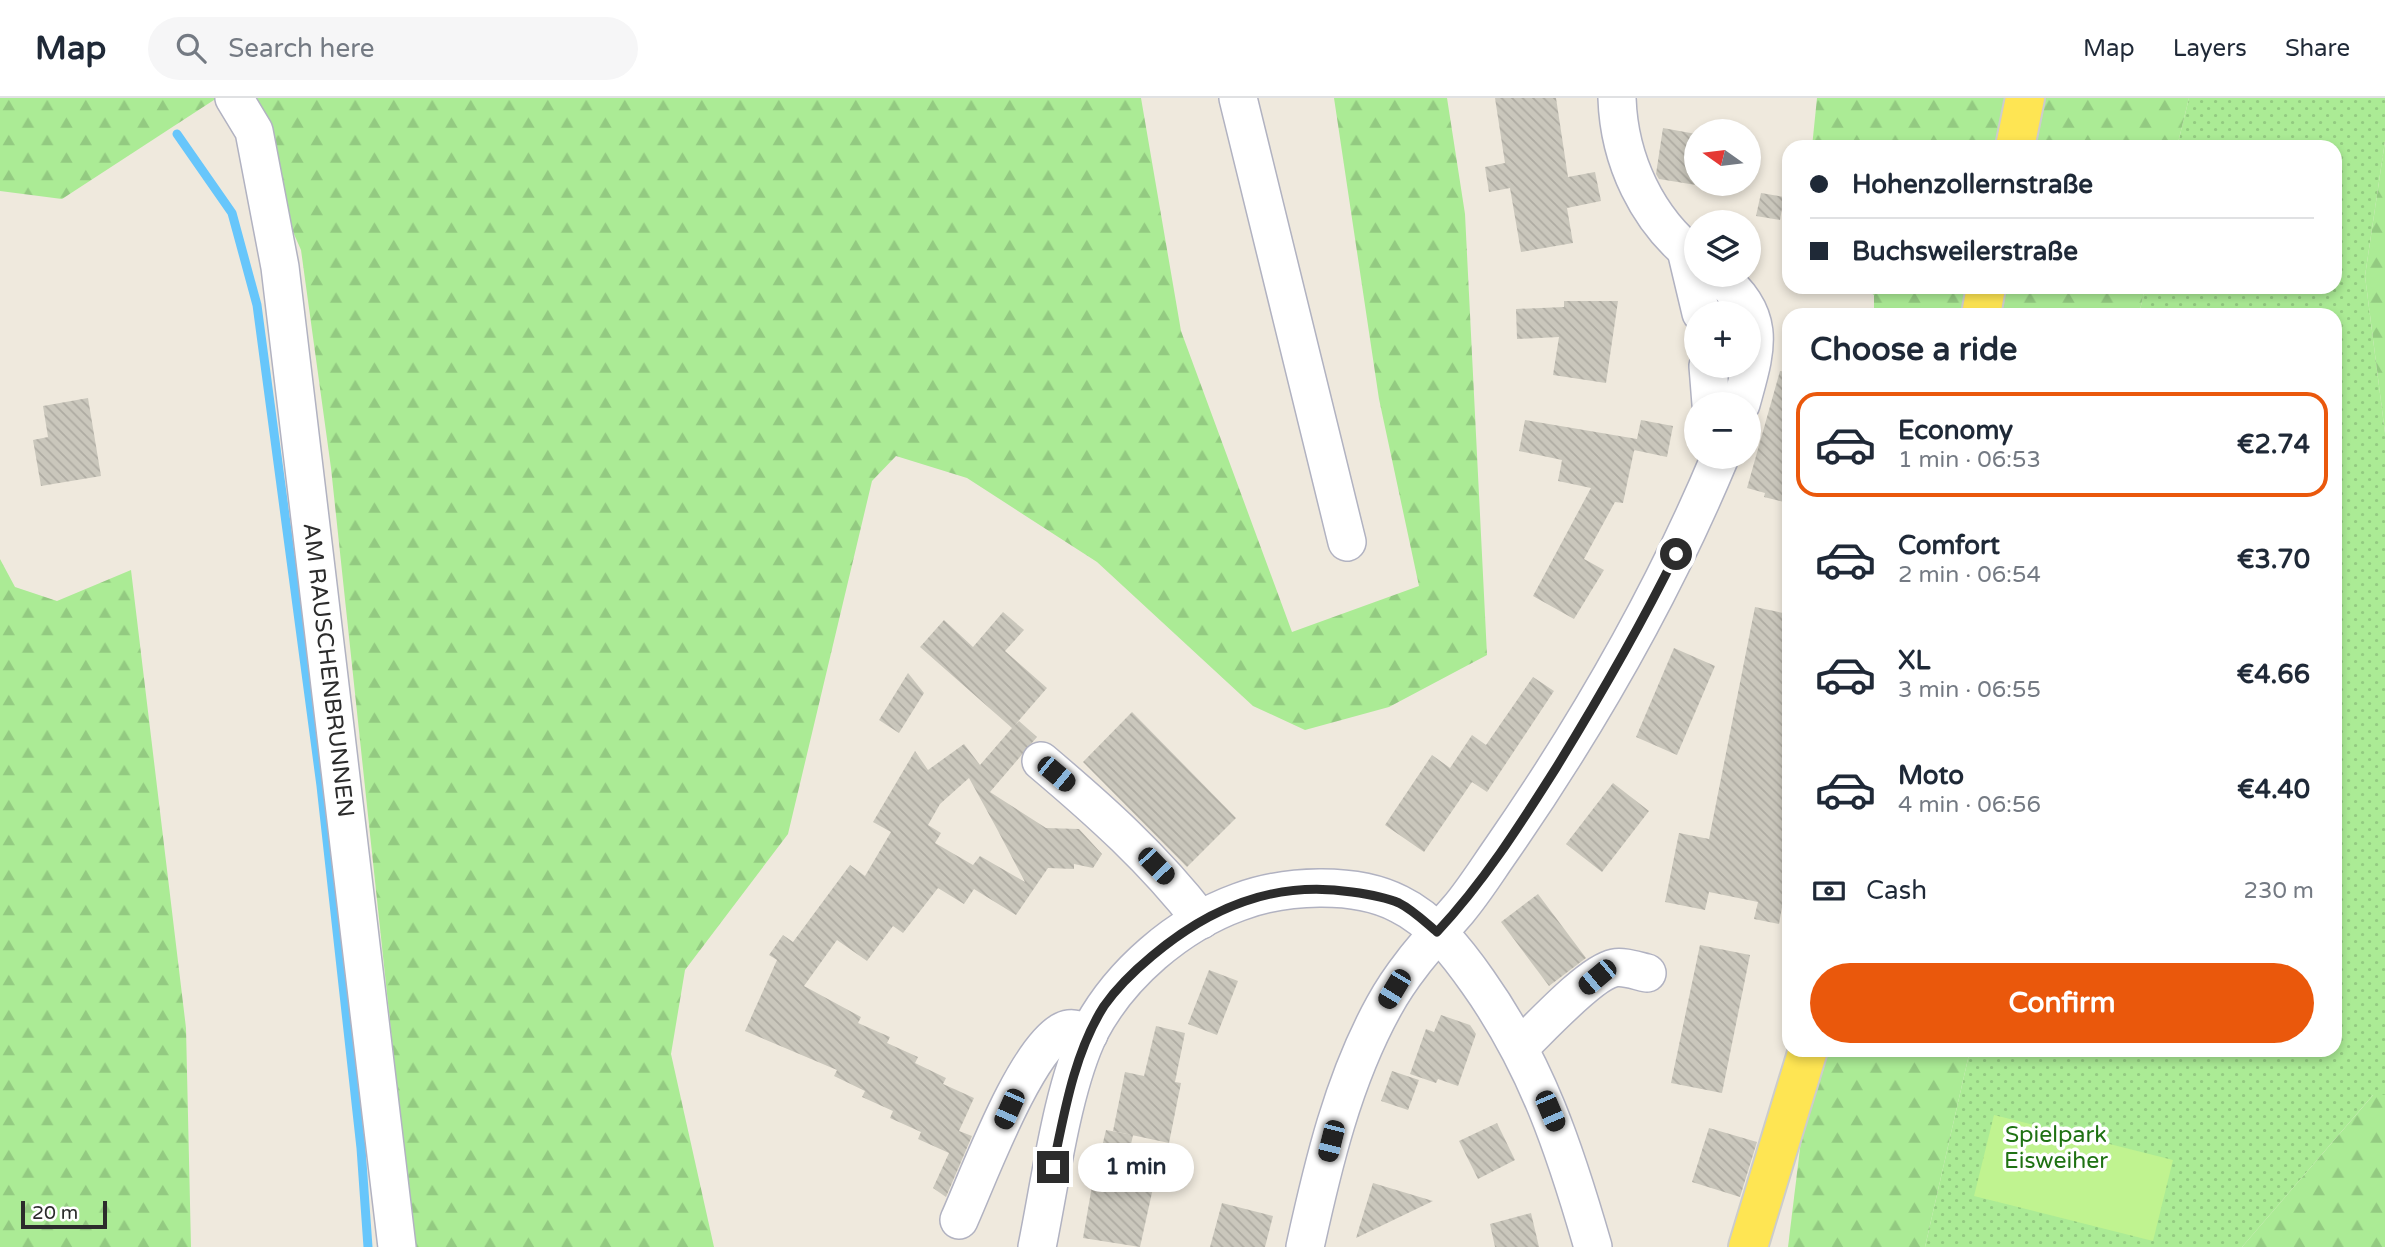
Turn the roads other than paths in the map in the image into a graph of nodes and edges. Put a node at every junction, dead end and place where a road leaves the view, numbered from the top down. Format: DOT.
graph roads {
  1 [pos="234,98"];
  2 [pos="1238,98"];
  3 [pos="1617,98"];
  4 [pos="2025,98"];
  5 [pos="2016,140"];
  6 [pos="1684,248"];
  7 [pos="1728,287"];
  8 [pos="1744,392"];
  9 [pos="1713,469"];
  10 [pos="1347,542"];
  11 [pos="1041,761"];
  12 [pos="1201,920"];
  13 [pos="1437,932"];
  14 [pos="1647,973"];
  15 [pos="1089,1034"];
  16 [pos="1520,1047"];
  17 [pos="1806,1057"];
  18 [pos="959,1220"];
  19 [pos="397,1247"];
  20 [pos="1037,1247"];
  21 [pos="1306,1247"];
  22 [pos="1593,1247"];
  23 [pos="1748,1247"];
  1 -- 19 [label="street, AM RAUSCHENBRUNNEN"];
  2 -- 10 [label="street"];
  3 -- 6 [label="street"];
  4 -- 5 [label="main road"];
  7 -- 8 [label="street"];
  9 -- 13 [label="street"];
  11 -- 12 [label="street"];
  12 -- 13 [label="street"];
  12 -- 15 [label="street"];
  13 -- 16 [label="street"];
  13 -- 21 [label="street"];
  14 -- 16 [label="street"];
  15 -- 18 [label="street"];
  15 -- 20 [label="street"];
  16 -- 22 [label="street"];
  17 -- 23 [label="main road"];
}
